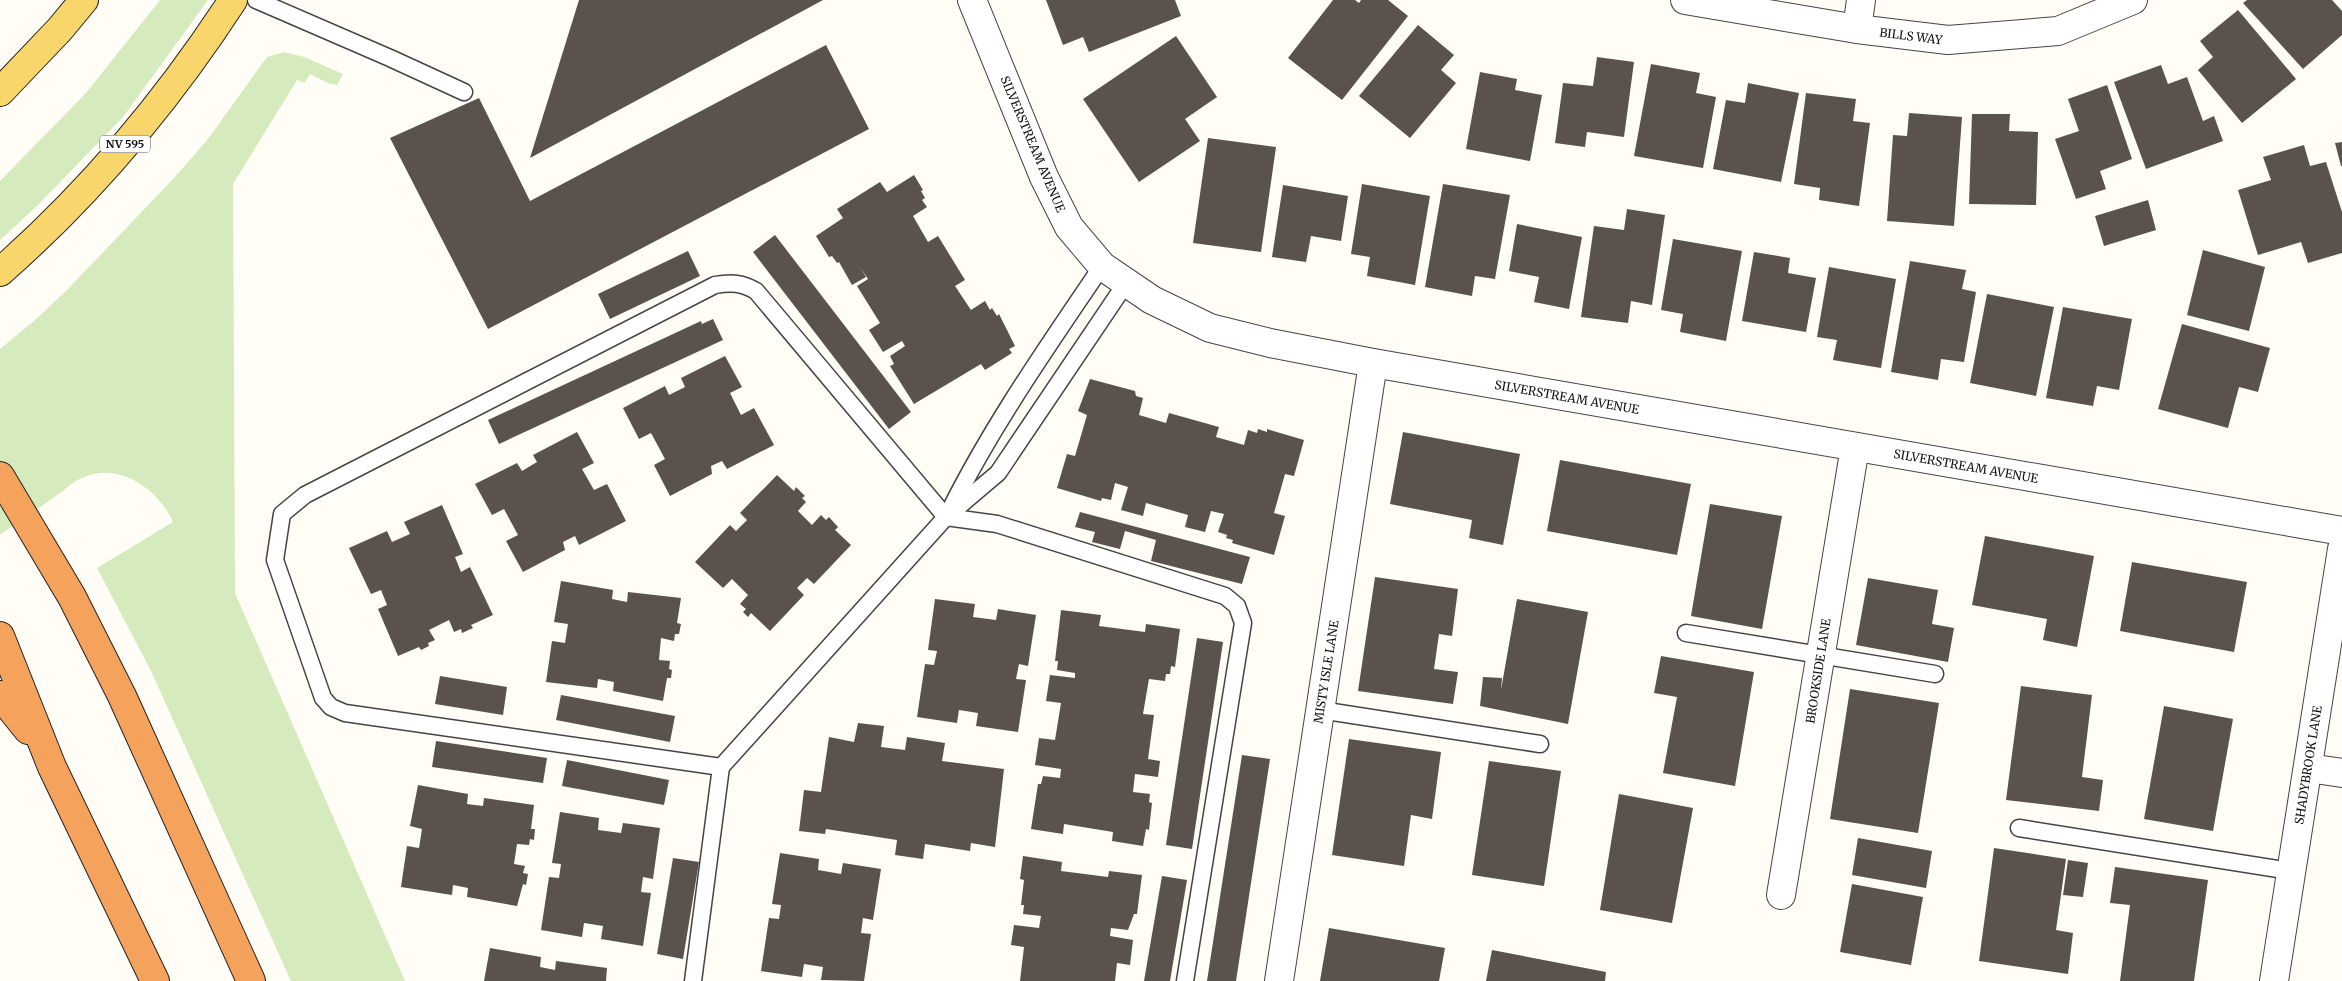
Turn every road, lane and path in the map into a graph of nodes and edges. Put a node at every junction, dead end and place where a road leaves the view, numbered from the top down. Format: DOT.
graph roads {
  1 [pos="84,0"];
  2 [pos="233,0"];
  3 [pos="256,0"];
  4 [pos="972,0"];
  5 [pos="1685,0"];
  6 [pos="1862,0"];
  7 [pos="2133,0"];
  8 [pos="1857,29"];
  9 [pos="0,92"];
  10 [pos="464,92"];
  11 [pos="1102,266"];
  12 [pos="0,272"];
  13 [pos="1126,283"];
  14 [pos="1373,364"];
  15 [pos="1855,447"];
  16 [pos="0,476"];
  17 [pos="946,517"];
  18 [pos="2342,531"];
  19 [pos="2342,549"];
  20 [pos="1686,633"];
  21 [pos="0,636"];
  22 [pos="1820,656"];
  23 [pos="1935,674"];
  24 [pos="0,695"];
  25 [pos="1320,710"];
  26 [pos="1540,744"];
  27 [pos="52,767"];
  28 [pos="721,767"];
  29 [pos="2308,768"];
  30 [pos="2342,773"];
  31 [pos="2019,828"];
  32 [pos="2292,871"];
  33 [pos="1781,896"];
  34 [pos="155,981"];
  35 [pos="251,981"];
  36 [pos="694,981"];
  37 [pos="1185,981"];
  38 [pos="1279,981"];
  39 [pos="2274,981"];
  1 -- 9 [label="main road"];
  2 -- 12 [label="main road, NV 595"];
  3 -- 10 [label="lane"];
  4 -- 11 [label="street, SILVERSTREAM AVENUE"];
  5 -- 8 [label="street, BILLS WAY"];
  6 -- 8 [label="street"];
  7 -- 8 [label="street, BILLS WAY"];
  11 -- 13 [label="street, SILVERSTREAM AVENUE"];
  11 -- 17 [label="lane"];
  13 -- 14 [label="street, SILVERSTREAM AVENUE"];
  13 -- 17 [label="lane"];
  14 -- 15 [label="street, SILVERSTREAM AVENUE"];
  14 -- 25 [label="street, MISTY ISLE LANE"];
  15 -- 18 [label="street, SILVERSTREAM AVENUE"];
  15 -- 22 [label="street, BROOKSIDE LANE"];
  16 -- 35 [label="highway"];
  17 -- 28 [label="lane"];
  17 -- 28 [label="lane"];
  17 -- 37 [label="lane"];
  19 -- 29 [label="street, SHADYBROOK LANE"];
  20 -- 22 [label="lane"];
  21 -- 27 [label="highway"];
  22 -- 23 [label="lane"];
  22 -- 33 [label="street, BROOKSIDE LANE"];
  24 -- 27 [label="highway"];
  25 -- 26 [label="lane"];
  25 -- 38 [label="street, MISTY ISLE LANE"];
  27 -- 34 [label="highway"];
  28 -- 36 [label="lane"];
  29 -- 30 [label="street"];
  29 -- 32 [label="street, SHADYBROOK LANE"];
  31 -- 32 [label="lane"];
  32 -- 39 [label="street, SHADYBROOK LANE"];
}
